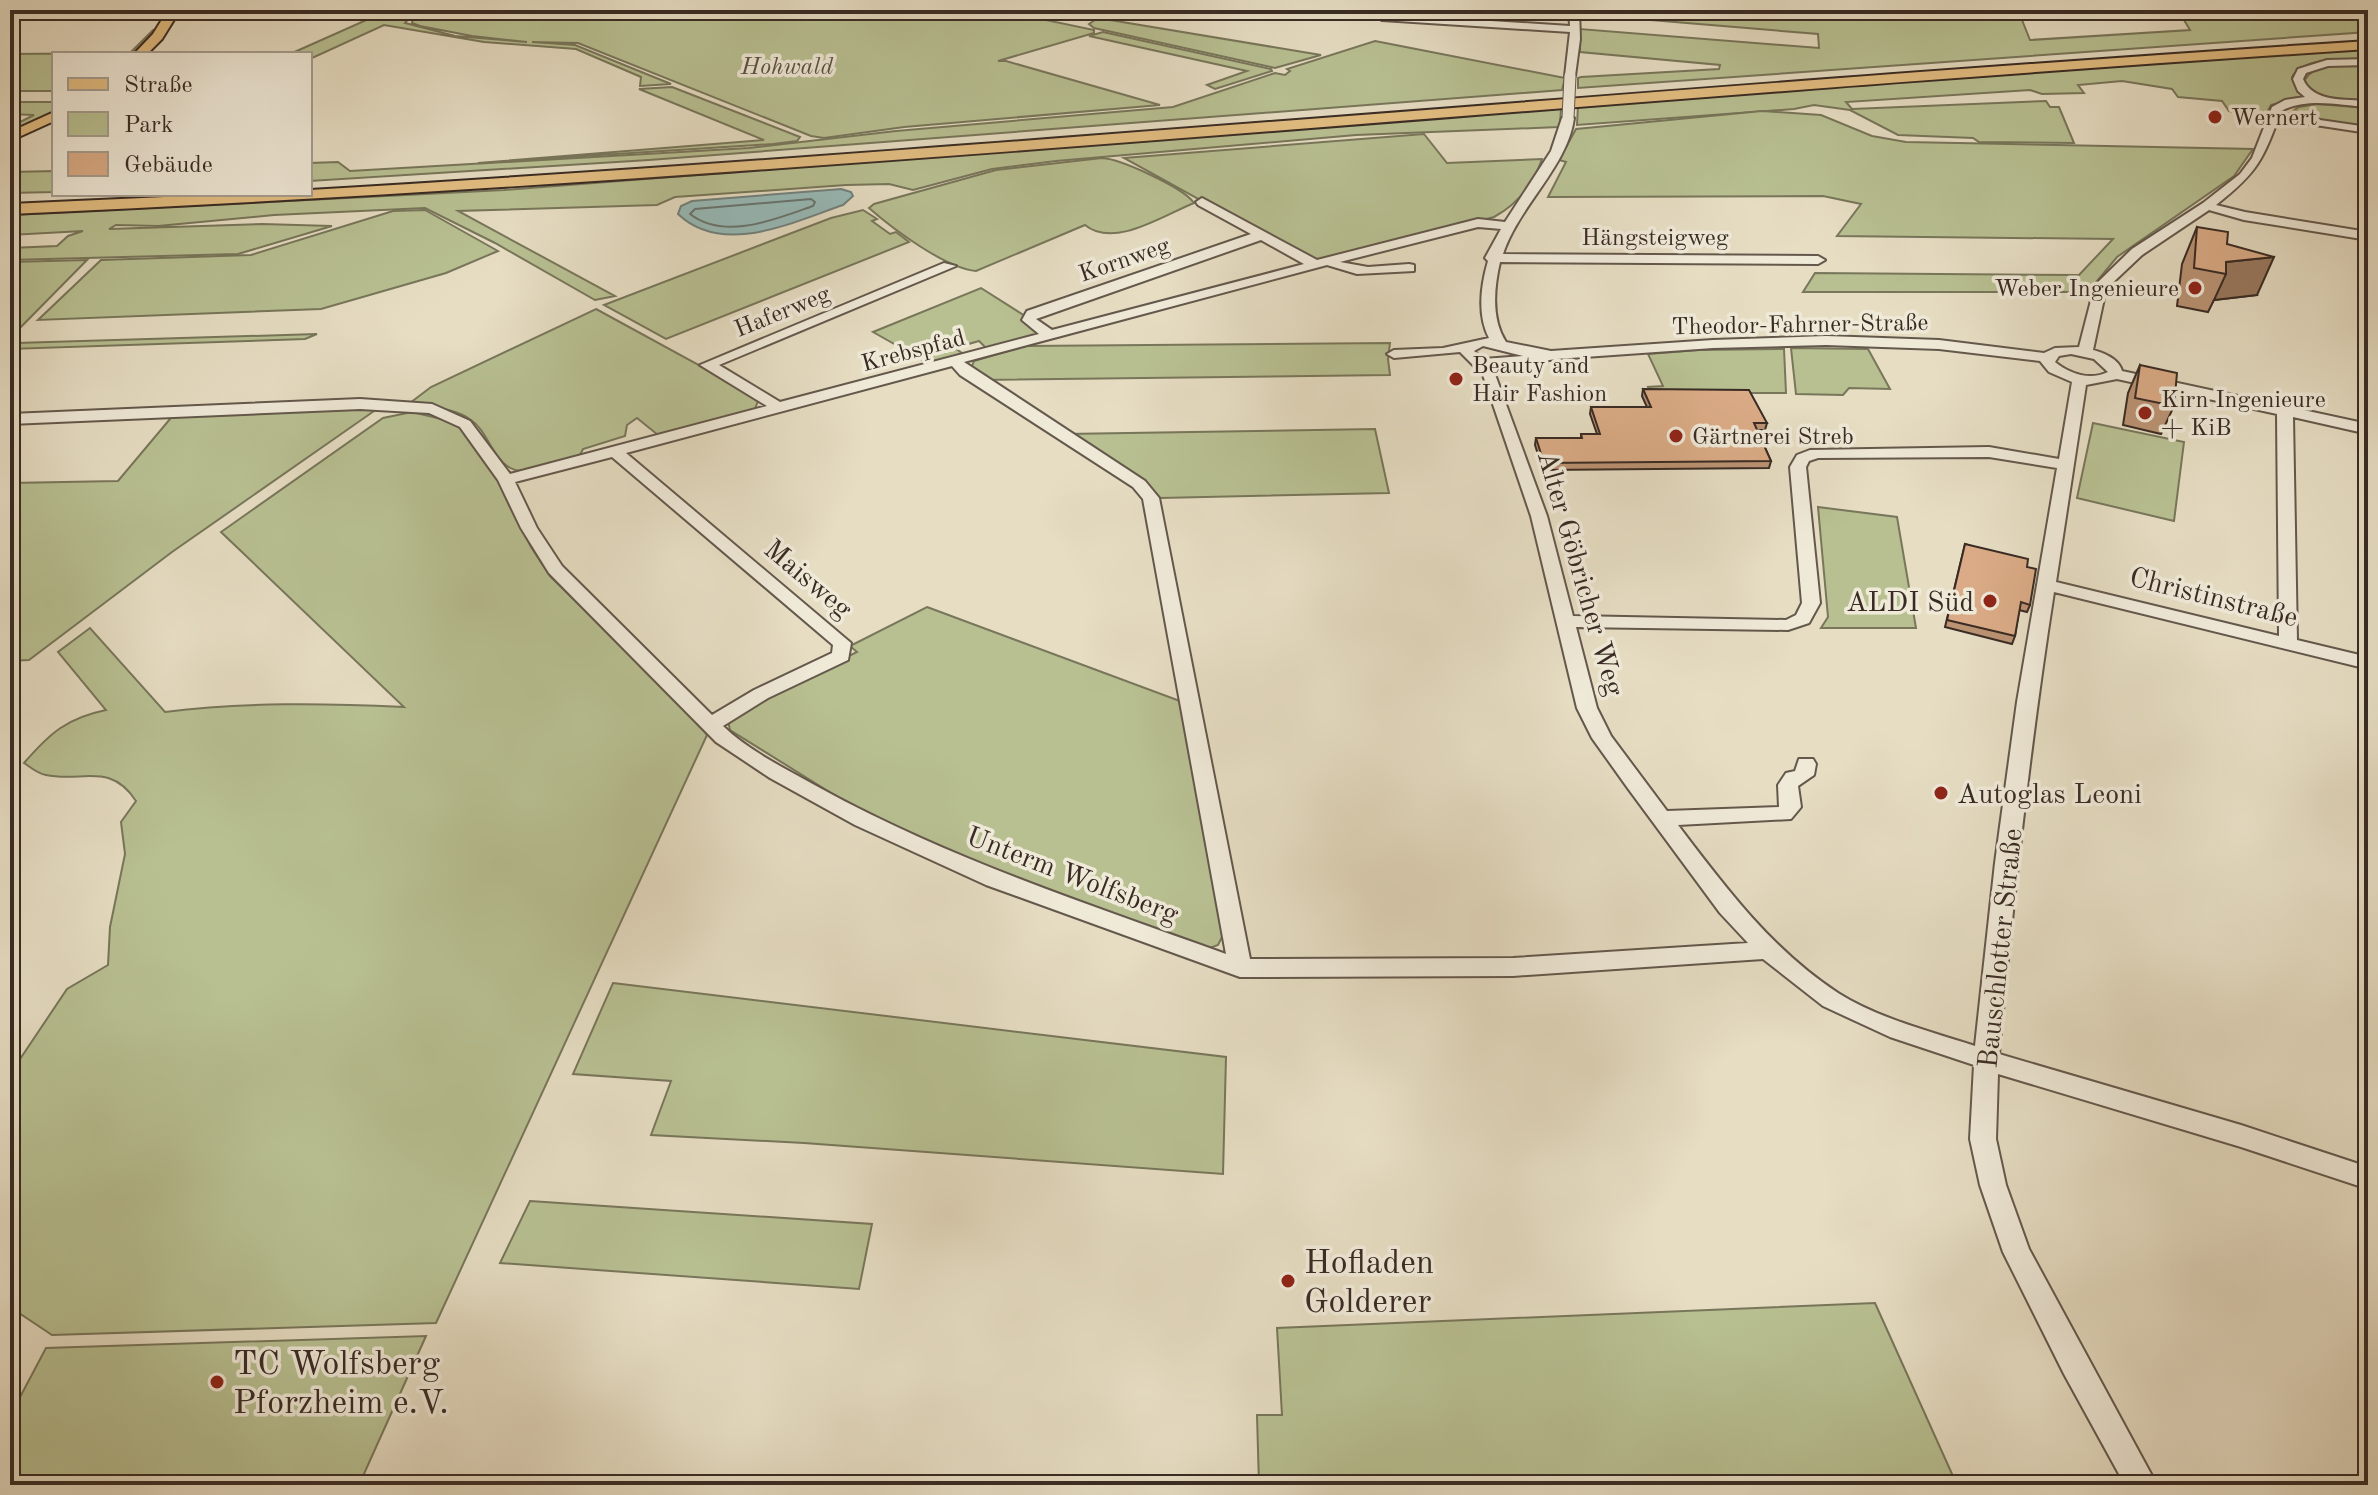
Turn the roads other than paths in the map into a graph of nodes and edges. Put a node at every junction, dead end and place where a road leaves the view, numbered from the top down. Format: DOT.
graph roads {
  1 [pos="174,10"];
  2 [pos="1574,10"];
  3 [pos="1382,17"];
  4 [pos="1573,29"];
  5 [pos="2368,36"];
  6 [pos="2368,45"];
  7 [pos="142,52"];
  8 [pos="2368,62"];
  9 [pos="2315,99"];
  10 [pos="2368,104"];
  11 [pos="52,117"];
  12 [pos="2306,121"];
  13 [pos="2368,130"];
  14 [pos="10,137"];
  15 [pos="312,186"];
  16 [pos="312,195"];
  17 [pos="95,196"];
  18 [pos="300,196"];
  19 [pos="10,199"];
  20 [pos="1202,202"];
  21 [pos="2207,206"];
  22 [pos="10,209"];
  23 [pos="1507,226"];
  24 [pos="1262,235"];
  25 [pos="2368,236"];
  26 [pos="1492,258"];
  27 [pos="1818,260"];
  28 [pos="1323,263"];
  29 [pos="949,266"];
  30 [pos="1409,268"];
  31 [pos="1051,336"];
  32 [pos="2085,352"];
  33 [pos="1394,354"];
  34 [pos="1490,355"];
  35 [pos="2047,358"];
  36 [pos="956,362"];
  37 [pos="2115,374"];
  38 [pos="2080,379"];
  39 [pos="777,409"];
  40 [pos="2285,412"];
  41 [pos="10,419"];
  42 [pos="2368,429"];
  43 [pos="616,452"];
  44 [pos="2065,465"];
  45 [pos="506,480"];
  46 [pos="2046,585"];
  47 [pos="1564,621"];
  48 [pos="2288,643"];
  49 [pos="2368,663"];
  50 [pos="710,725"];
  51 [pos="1806,764"];
  52 [pos="1662,818"];
  53 [pos="1768,950"];
  54 [pos="1240,968"];
  55 [pos="1986,1060"];
  56 [pos="2368,1178"];
  57 [pos="2142,1485"];
  1 -- 7 [label="main road"];
  2 -- 4 [label="street, Alter Göbricher Weg"];
  3 -- 4 [label="street"];
  4 -- 23 [label="street, Alter Göbricher Weg, bridge"];
  5 -- 15 [label="highway"];
  6 -- 16 [label="highway"];
  8 -- 9 [label="street"];
  9 -- 10 [label="street"];
  9 -- 21 [label="street"];
  11 -- 14 [label="main road"];
  12 -- 13 [label="street"];
  17 -- 19 [label="highway"];
  18 -- 22 [label="highway"];
  20 -- 24 [label="street"];
  21 -- 25 [label="street"];
  21 -- 32 [label="street"];
  23 -- 26 [label="street, Alter Göbricher Weg"];
  23 -- 28 [label="street, Krebspfad"];
  24 -- 28 [label="street"];
  24 -- 31 [label="street, Kornweg"];
  26 -- 27 [label="street, Hängsteigweg"];
  26 -- 34 [label="street, Alter Göbricher Weg"];
  28 -- 30 [label="street, Krebspfad"];
  28 -- 31 [label="street, Krebspfad"];
  29 -- 39 [label="street, Haferweg"];
  31 -- 36 [label="street, Krebspfad"];
  32 -- 35 [label="street"];
  32 -- 37 [label="street"];
  33 -- 34 [label="street, Theodor-Fahrner-Straße"];
  34 -- 35 [label="street, Theodor-Fahrner-Straße"];
  34 -- 47 [label="street, Alter Göbricher Weg"];
  35 -- 38 [label="street"];
  36 -- 39 [label="street, Krebspfad"];
  36 -- 54 [label="street"];
  37 -- 38 [label="street"];
  37 -- 40 [label="street"];
  38 -- 44 [label="street, Bauschlotter Straße"];
  39 -- 43 [label="street, Krebspfad"];
  40 -- 42 [label="street"];
  40 -- 48 [label="street"];
  41 -- 45 [label="street, Unterm Wolfsberg"];
  43 -- 45 [label="street, Krebspfad"];
  43 -- 50 [label="street, Maisweg"];
  44 -- 46 [label="street, Bauschlotter Straße"];
  44 -- 47 [label="street"];
  45 -- 50 [label="street, Unterm Wolfsberg"];
  46 -- 48 [label="street, Christinstraße"];
  46 -- 55 [label="street, Bauschlotter Straße"];
  47 -- 52 [label="street, Alter Göbricher Weg"];
  48 -- 49 [label="street, Christinstraße"];
  50 -- 54 [label="street, Unterm Wolfsberg"];
  51 -- 52 [label="street"];
  52 -- 53 [label="street, Alter Göbricher Weg"];
  53 -- 54 [label="street, Unterm Wolfsberg"];
  53 -- 55 [label="street, Alter Göbricher Weg"];
  55 -- 56 [label="street, Alter Göbricher Weg"];
  55 -- 57 [label="street, Bauschlotter Straße"];
}
